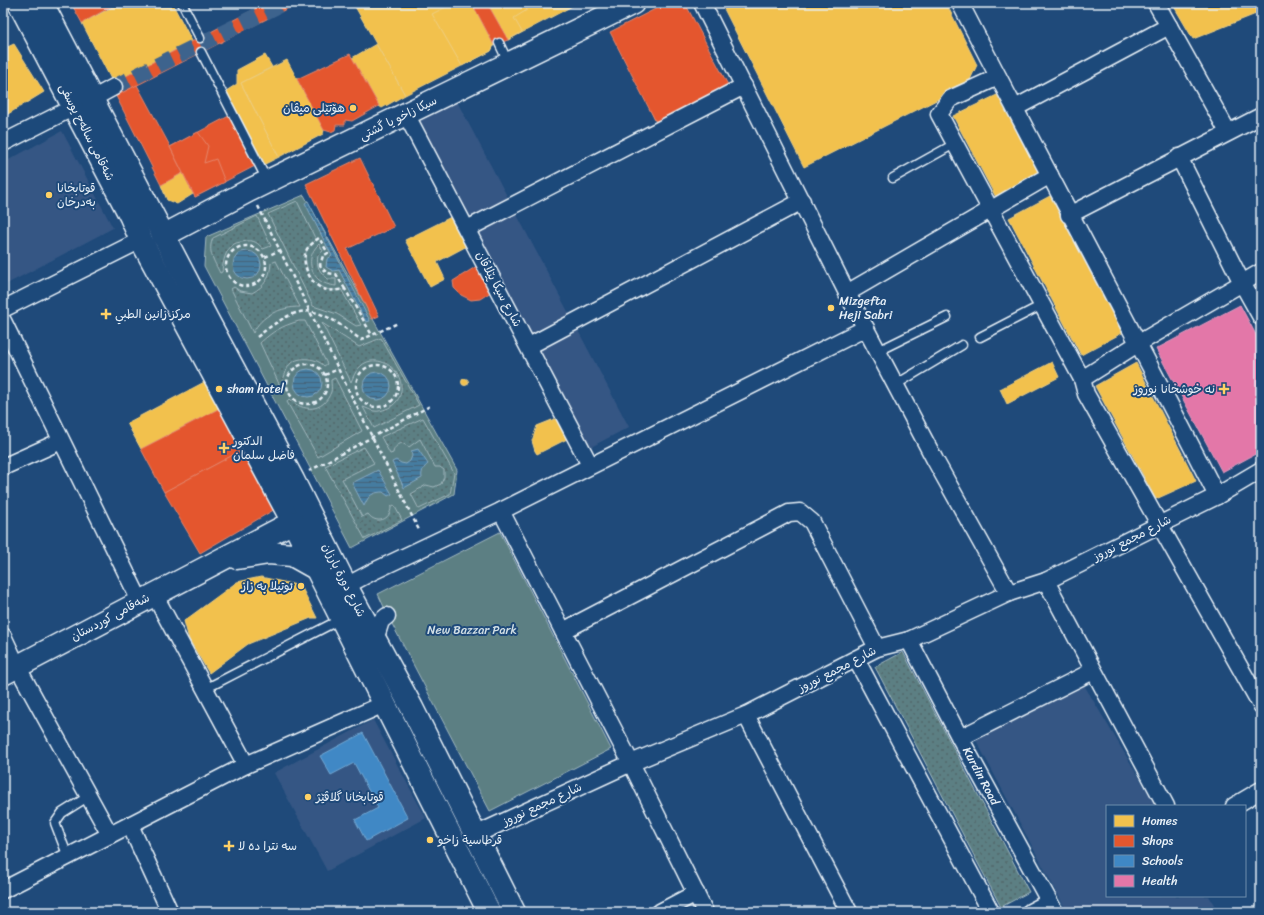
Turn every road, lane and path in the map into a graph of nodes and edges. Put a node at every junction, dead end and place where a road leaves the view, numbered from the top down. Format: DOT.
graph roads {
  1 [pos="20,3"];
  2 [pos="42,3"];
  3 [pos="182,3"];
  4 [pos="633,3"];
  5 [pos="702,3"];
  6 [pos="960,3"];
  7 [pos="1156,3"];
  8 [pos="1169,26"];
  9 [pos="200,38"];
  10 [pos="499,43"];
  11 [pos="201,52"];
  12 [pos="509,64"];
  13 [pos="998,77"];
  14 [pos="744,86"];
  15 [pos="114,87"];
  16 [pos="83,103"];
  17 [pos="1015,108"];
  18 [pos="406,114"];
  19 [pos="1261,116"];
  20 [pos="1228,132"];
  21 [pos="3,143"];
  22 [pos="956,143"];
  23 [pos="1179,158"];
  24 [pos="1050,175"];
  25 [pos="893,178"];
  26 [pos="259,186"];
  27 [pos="802,200"];
  28 [pos="991,210"];
  29 [pos="1070,215"];
  30 [pos="467,229"];
  31 [pos="141,240"];
  32 [pos="167,243"];
  33 [pos="280,250"];
  34 [pos="265,257"];
  35 [pos="153,262"];
  36 [pos="1261,272"];
  37 [pos="1242,283"];
  38 [pos="345,289"];
  39 [pos="848,293"];
  40 [pos="1042,305"];
  41 [pos="3,309"];
  42 [pos="309,311"];
  43 [pos="1261,317"];
  44 [pos="948,318"];
  45 [pos="3,321"];
  46 [pos="398,323"];
  47 [pos="866,328"];
  48 [pos="372,335"];
  49 [pos="257,337"];
  50 [pos="980,337"];
  51 [pos="1139,343"];
  52 [pos="962,345"];
  53 [pos="529,346"];
  54 [pos="878,351"];
  55 [pos="338,369"];
  56 [pos="325,375"];
  57 [pos="1082,379"];
  58 [pos="896,385"];
  59 [pos="358,394"];
  60 [pos="352,397"];
  61 [pos="430,406"];
  62 [pos="371,437"];
  63 [pos="61,440"];
  64 [pos="590,465"];
  65 [pos="3,467"];
  66 [pos="1261,470"];
  67 [pos="293,480"];
  68 [pos="1217,496"];
  69 [pos="500,511"];
  70 [pos="293,522"];
  71 [pos="1159,525"];
  72 [pos="426,546"];
  73 [pos="218,561"];
  74 [pos="317,569"];
  75 [pos="1046,581"];
  76 [pos="346,586"];
  77 [pos="1009,593"];
  78 [pos="147,598"];
  79 [pos="387,616"];
  80 [pos="342,619"];
  81 [pos="563,631"];
  82 [pos="3,636"];
  83 [pos="375,640"];
  84 [pos="909,640"];
  85 [pos="877,648"];
  86 [pos="856,659"];
  87 [pos="10,670"];
  88 [pos="1093,671"];
  89 [pos="205,689"];
  90 [pos="384,704"];
  91 [pos="1261,705"];
  92 [pos="746,715"];
  93 [pos="960,738"];
  94 [pos="631,763"];
  95 [pos="246,765"];
  96 [pos="1261,790"];
  97 [pos="89,796"];
  98 [pos="1165,805"];
  99 [pos="1236,805"];
  100 [pos="130,825"];
  101 [pos="475,835"];
  102 [pos="110,836"];
  103 [pos="68,857"];
  104 [pos="3,890"];
  105 [pos="696,893"];
  106 [pos="1052,907"];
  107 [pos="170,912"];
  108 [pos="490,912"];
  109 [pos="514,912"];
  110 [pos="660,912"];
  111 [pos="706,912"];
  112 [pos="849,912"];
  113 [pos="991,912"];
  114 [pos="1030,912"];
  1 -- 16 [label="main road, شەقامی سالەح یوسفی"];
  2 -- 16 [label="main road, شەقامی سالەح یوسفی"];
  3 -- 9 [label="lane"];
  4 -- 12 [label="main road, سیکا زاخو یا گشتى"];
  5 -- 14 [label="street"];
  6 -- 13 [label="street"];
  7 -- 8 [label="street"];
  8 -- 17 [label="street"];
  8 -- 20 [label="street"];
  10 -- 12 [label="lane"];
  11 -- 26 [label="lane"];
  12 -- 18 [label="main road, سیکا زاخو یا گشتى"];
  13 -- 17 [label="street"];
  13 -- 22 [label="street"];
  14 -- 27 [label="street"];
  14 -- 30 [label="street"];
  15 -- 16 [label="street"];
  16 -- 21 [label="street"];
  16 -- 31 [label="main road, شەقامی سالەح یوسفی"];
  16 -- 32 [label="main road, شەقامی سالەح یوسفی"];
  17 -- 24 [label="street"];
  18 -- 26 [label="main road, سیکا زاخو یا گشتى"];
  18 -- 30 [label="street, شارع سيكا پێلاڤان"];
  19 -- 20 [label="street"];
  20 -- 23 [label="street"];
  22 -- 25 [label="lane"];
  22 -- 28 [label="street"];
  23 -- 29 [label="street"];
  23 -- 37 [label="street"];
  24 -- 28 [label="street"];
  24 -- 29 [label="street"];
  26 -- 32 [label="main road, سیکا زاخو یا گشتى"];
  26 -- 33 [label="path"];
  27 -- 39 [label="street"];
  27 -- 53 [label="street"];
  28 -- 39 [label="street"];
  28 -- 40 [label="street"];
  29 -- 51 [label="street"];
  30 -- 53 [label="street, شارع سيكا پێلاڤان"];
  31 -- 35 [label="main road, شەقامی سالەح یوسفی"];
  31 -- 41 [label="street"];
  32 -- 67 [label="main road, شارع دورة بارزان"];
  33 -- 34 [label="path"];
  33 -- 42 [label="path"];
  34 -- 34 [label="path"];
  35 -- 70 [label="main road, شارع دورة بارزان"];
  36 -- 37 [label="street"];
  37 -- 43 [label="street"];
  37 -- 51 [label="street"];
  38 -- 38 [label="path"];
  38 -- 48 [label="path"];
  39 -- 47 [label="street"];
  40 -- 50 [label="lane"];
  40 -- 57 [label="street"];
  42 -- 48 [label="path"];
  42 -- 49 [label="path"];
  42 -- 55 [label="path"];
  44 -- 54 [label="lane"];
  45 -- 63 [label="street"];
  46 -- 48 [label="path"];
  47 -- 54 [label="street"];
  47 -- 64 [label="street"];
  51 -- 57 [label="street"];
  51 -- 68 [label="street"];
  52 -- 58 [label="lane"];
  53 -- 64 [label="street, شارع سيكا پێلاڤان"];
  54 -- 58 [label="street"];
  55 -- 56 [label="path"];
  55 -- 60 [label="path"];
  56 -- 56 [label="path"];
  57 -- 71 [label="street"];
  58 -- 77 [label="street"];
  59 -- 59 [label="path"];
  59 -- 60 [label="path"];
  60 -- 62 [label="path"];
  61 -- 62 [label="path"];
  62 -- 67 [label="path"];
  62 -- 72 [label="path"];
  63 -- 65 [label="street"];
  63 -- 78 [label="street"];
  64 -- 69 [label="street"];
  66 -- 68 [label="street, شارع مجمع نوروز"];
  67 -- 76 [label="main road, شارع دورة بارزان"];
  68 -- 71 [label="street, شارع مجمع نوروز"];
  69 -- 72 [label="street"];
  69 -- 81 [label="street"];
  70 -- 73 [label="main road, شەقامی کوردستان"];
  70 -- 74 [label="main road, شارع دورة بارزان"];
  71 -- 75 [label="street, شارع مجمع نوروز"];
  71 -- 91 [label="street"];
  72 -- 76 [label="street"];
  73 -- 74 [label="main road, شەقامی کوردستان"];
  73 -- 78 [label="main road, شەقامی کوردستان"];
  74 -- 80 [label="main road, شارع دورة بارزان"];
  75 -- 77 [label="street, شارع مجمع نوروز"];
  75 -- 88 [label="street"];
  76 -- 83 [label="main road, شارع دورة بارزان"];
  77 -- 84 [label="street, شارع مجمع نوروز"];
  78 -- 87 [label="main road, شەقامی کوردستان"];
  78 -- 89 [label="street"];
  79 -- 83 [label="street"];
  80 -- 89 [label="lane"];
  80 -- 90 [label="main road, شارع دورة بارزان"];
  81 -- 85 [label="street"];
  81 -- 94 [label="street"];
  82 -- 87 [label="street"];
  83 -- 101 [label="main road, شارع دورة بارزان"];
  84 -- 85 [label="street, شارع مجمع نوروز"];
  84 -- 93 [label="street, Kurdin Road"];
  85 -- 86 [label="street, شارع مجمع نوروز"];
  86 -- 92 [label="street, شارع مجمع نوروز"];
  86 -- 113 [label="street"];
  87 -- 97 [label="street"];
  88 -- 93 [label="street"];
  88 -- 98 [label="street"];
  89 -- 95 [label="street"];
  90 -- 95 [label="street"];
  90 -- 108 [label="main road, شارع دورة بارزان"];
  92 -- 94 [label="street, شارع مجمع نوروز"];
  92 -- 112 [label="street"];
  93 -- 106 [label="street, Kurdin Road"];
  94 -- 101 [label="street, شارع مجمع نوروز"];
  94 -- 105 [label="street"];
  95 -- 100 [label="street"];
  96 -- 99 [label="street"];
  97 -- 102 [label="street"];
  97 -- 103 [label="lane"];
  100 -- 102 [label="street"];
  100 -- 107 [label="street"];
  101 -- 109 [label="main road, شارع دورة بارزان"];
  102 -- 103 [label="street"];
  103 -- 104 [label="street"];
  105 -- 110 [label="street"];
  105 -- 111 [label="street"];
  106 -- 114 [label="street"];
}
